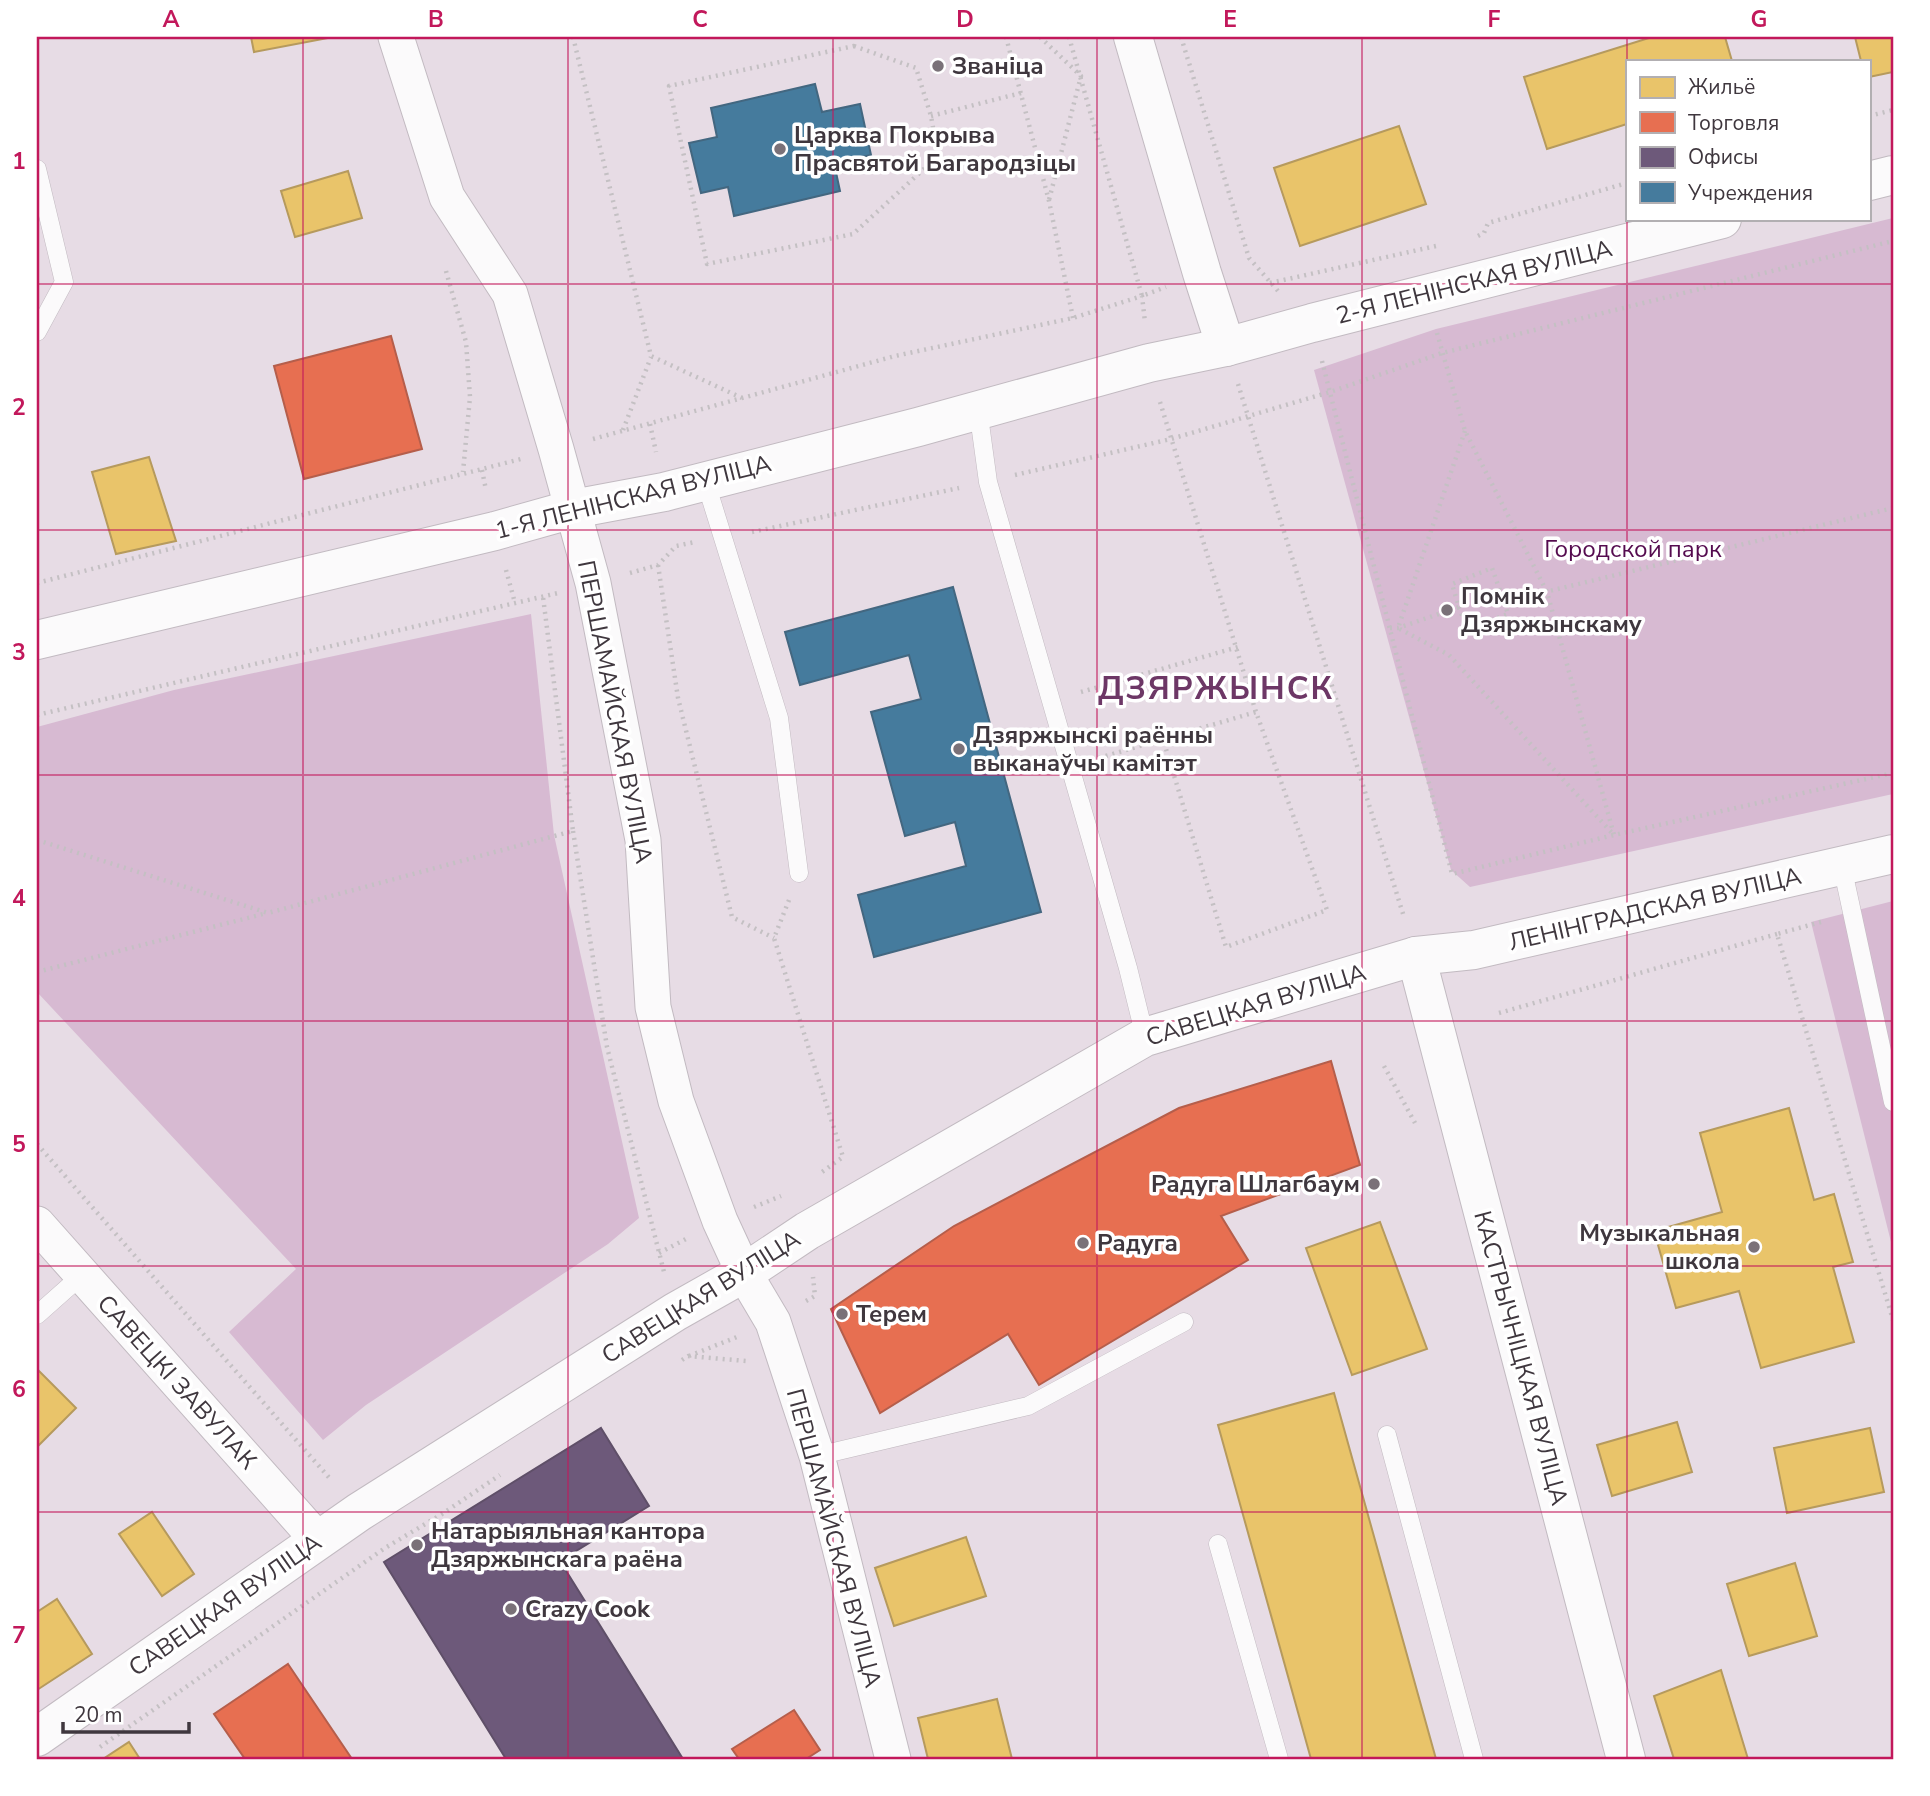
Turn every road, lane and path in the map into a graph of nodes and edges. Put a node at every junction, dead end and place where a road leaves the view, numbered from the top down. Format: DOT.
graph roads {
  1 [pos="396,37"];
  2 [pos="573,37"];
  3 [pos="1006,37"];
  4 [pos="1040,37"];
  5 [pos="1069,37"];
  6 [pos="1133,37"];
  7 [pos="1181,37"];
  8 [pos="1081,76"];
  9 [pos="1021,93"];
  10 [pos="1893,110"];
  11 [pos="931,116"];
  12 [pos="1870,116"];
  13 [pos="37,169"];
  14 [pos="1893,175"];
  15 [pos="1870,181"];
  16 [pos="1626,183"];
  17 [pos="1049,201"];
  18 [pos="1718,220"];
  19 [pos="1466,239"];
  20 [pos="1893,241"];
  21 [pos="1440,245"];
  22 [pos="1249,258"];
  23 [pos="1202,273"];
  24 [pos="1269,283"];
  25 [pos="1142,296"];
  26 [pos="1073,318"];
  27 [pos="1312,323"];
  28 [pos="1436,329"];
  29 [pos="37,332"];
  30 [pos="1226,347"];
  31 [pos="1442,353"];
  32 [pos="651,356"];
  33 [pos="1149,363"];
  34 [pos="1331,392"];
  35 [pos="743,398"];
  36 [pos="978,410"];
  37 [pos="1248,415"];
  38 [pos="622,431"];
  39 [pos="1465,431"];
  40 [pos="1171,439"];
  41 [pos="556,449"];
  42 [pos="705,480"];
  43 [pos="988,482"];
  44 [pos="1893,508"];
  45 [pos="573,509"];
  46 [pos="722,538"];
  47 [pos="658,565"];
  48 [pos="37,583"];
  49 [pos="593,583"];
  50 [pos="1546,592"];
  51 [pos="542,597"];
  52 [pos="1504,602"];
  53 [pos="1459,607"];
  54 [pos="1390,628"];
  55 [pos="1398,628"];
  56 [pos="37,640"];
  57 [pos="1238,647"];
  58 [pos="1051,700"];
  59 [pos="1256,712"];
  60 [pos="37,715"];
  61 [pos="1163,739"];
  62 [pos="1070,767"];
  63 [pos="1893,773"];
  64 [pos="1614,835"];
  65 [pos="37,840"];
  66 [pos="1893,855"];
  67 [pos="1842,866"];
  68 [pos="799,873"];
  69 [pos="268,913"];
  70 [pos="1777,934"];
  71 [pos="774,938"];
  72 [pos="1416,956"];
  73 [pos="1861,956"];
  74 [pos="37,972"];
  75 [pos="1499,1013"];
  76 [pos="1146,1037"];
  77 [pos="1893,1102"];
  78 [pos="37,1144"];
  79 [pos="820,1173"];
  80 [pos="37,1224"];
  81 [pos="744,1273"];
  82 [pos="82,1275"];
  83 [pos="37,1314"];
  84 [pos="1893,1320"];
  85 [pos="1184,1322"];
  86 [pos="688,1356"];
  87 [pos="676,1363"];
  88 [pos="1387,1435"];
  89 [pos="817,1456"];
  90 [pos="507,1470"];
  91 [pos="359,1512"];
  92 [pos="318,1540"];
  93 [pos="1217,1544"];
  94 [pos="385,1548"];
  95 [pos="37,1737"];
  96 [pos="92,1753"];
  97 [pos="893,1759"];
  98 [pos="1279,1759"];
  99 [pos="1474,1759"];
  100 [pos="1626,1759"];
  1 -- 41 [label="street, ПЕРШАМАЙСКАЯ ВУЛІЦА"];
  2 -- 32 [label="path"];
  3 -- 9 [label="path"];
  4 -- 8 [label="path"];
  5 -- 8 [label="path"];
  6 -- 23 [label="street"];
  7 -- 22 [label="path"];
  8 -- 17 [label="path"];
  8 -- 25 [label="path"];
  9 -- 11 [label="path"];
  9 -- 17 [label="path"];
  10 -- 12 [label="path"];
  11 -- 11 [label="path"];
  13 -- 29 [label="lane"];
  14 -- 15 [label="street"];
  16 -- 19 [label="path"];
  17 -- 26 [label="path"];
  18 -- 27 [label="street, 2-Я ЛЕНІНСКАЯ ВУЛІЦА"];
  20 -- 31 [label="path"];
  21 -- 24 [label="path"];
  22 -- 23 [label="path"];
  22 -- 24 [label="path"];
  23 -- 25 [label="path"];
  23 -- 30 [label="street"];
  24 -- 27 [label="path"];
  25 -- 26 [label="path"];
  25 -- 33 [label="path"];
  26 -- 35 [label="path"];
  27 -- 30 [label="street, 2-Я ЛЕНІНСКАЯ ВУЛІЦА"];
  27 -- 34 [label="path"];
  28 -- 31 [label="path"];
  30 -- 33 [label="street, 1-Я ЛЕНІНСКАЯ ВУЛІЦА"];
  30 -- 37 [label="path"];
  31 -- 34 [label="path"];
  31 -- 39 [label="path"];
  32 -- 35 [label="path"];
  32 -- 38 [label="path"];
  33 -- 36 [label="street, 1-Я ЛЕНІНСКАЯ ВУЛІЦА"];
  33 -- 40 [label="path"];
  34 -- 37 [label="path"];
  34 -- 54 [label="path"];
  35 -- 38 [label="path"];
  36 -- 42 [label="street, 1-Я ЛЕНІНСКАЯ ВУЛІЦА"];
  36 -- 43 [label="lane"];
  37 -- 40 [label="path"];
  37 -- 72 [label="path"];
  38 -- 41 [label="path"];
  39 -- 50 [label="path"];
  39 -- 55 [label="path"];
  40 -- 43 [label="path"];
  40 -- 57 [label="path"];
  41 -- 45 [label="street, ПЕРШАМАЙСКАЯ ВУЛІЦА"];
  41 -- 48 [label="path"];
  42 -- 45 [label="street, 1-Я ЛЕНІНСКАЯ ВУЛІЦА"];
  42 -- 46 [label="lane"];
  43 -- 46 [label="path"];
  43 -- 58 [label="lane"];
  44 -- 50 [label="path"];
  45 -- 49 [label="street, ПЕРШАМАЙСКАЯ ВУЛІЦА"];
  45 -- 56 [label="street, 1-Я ЛЕНІНСКАЯ ВУЛІЦА"];
  46 -- 47 [label="path"];
  46 -- 68 [label="lane"];
  47 -- 49 [label="path"];
  47 -- 71 [label="path"];
  49 -- 51 [label="path"];
  49 -- 81 [label="street, ПЕРШАМАЙСКАЯ ВУЛІЦА"];
  50 -- 52 [label="path"];
  50 -- 64 [label="path"];
  51 -- 60 [label="path"];
  51 -- 69 [label="path"];
  52 -- 53 [label="path"];
  52 -- 53 [label="path"];
  53 -- 55 [label="path"];
  54 -- 55 [label="path"];
  54 -- 64 [label="path"];
  55 -- 64 [label="path"];
  57 -- 58 [label="path"];
  57 -- 59 [label="path"];
  58 -- 62 [label="lane"];
  59 -- 61 [label="path"];
  59 -- 61 [label="path"];
  61 -- 62 [label="path"];
  62 -- 76 [label="lane"];
  63 -- 64 [label="path"];
  65 -- 69 [label="path"];
  66 -- 67 [label="street, ЛЕНІНГРАДСКАЯ ВУЛІЦА"];
  67 -- 72 [label="street, ЛЕНІНГРАДСКАЯ ВУЛІЦА"];
  67 -- 73 [label="lane"];
  68 -- 71 [label="path"];
  69 -- 74 [label="path"];
  70 -- 73 [label="path"];
  70 -- 75 [label="path"];
  70 -- 84 [label="path"];
  71 -- 79 [label="path"];
  72 -- 76 [label="street, САВЕЦКАЯ ВУЛІЦА"];
  72 -- 100 [label="street, КАСТРЫЧНІЦКАЯ ВУЛІЦА"];
  73 -- 77 [label="lane"];
  76 -- 81 [label="street, САВЕЦКАЯ ВУЛІЦА"];
  78 -- 91 [label="path"];
  80 -- 82 [label="street, САВЕЦКІ ЗАВУЛАК"];
  81 -- 89 [label="street, ПЕРШАМАЙСКАЯ ВУЛІЦА"];
  81 -- 91 [label="street, САВЕЦКАЯ ВУЛІЦА"];
  82 -- 83 [label="lane"];
  82 -- 92 [label="street, САВЕЦКІ ЗАВУЛАК"];
  85 -- 89 [label="lane"];
  86 -- 87 [label="path"];
  88 -- 99 [label="lane"];
  89 -- 97 [label="street, ПЕРШАМАЙСКАЯ ВУЛІЦА"];
  90 -- 94 [label="path"];
  91 -- 92 [label="street, САВЕЦКАЯ ВУЛІЦА"];
  91 -- 94 [label="path"];
  92 -- 95 [label="street, САВЕЦКАЯ ВУЛІЦА"];
  93 -- 98 [label="lane"];
  94 -- 96 [label="path"];
}
